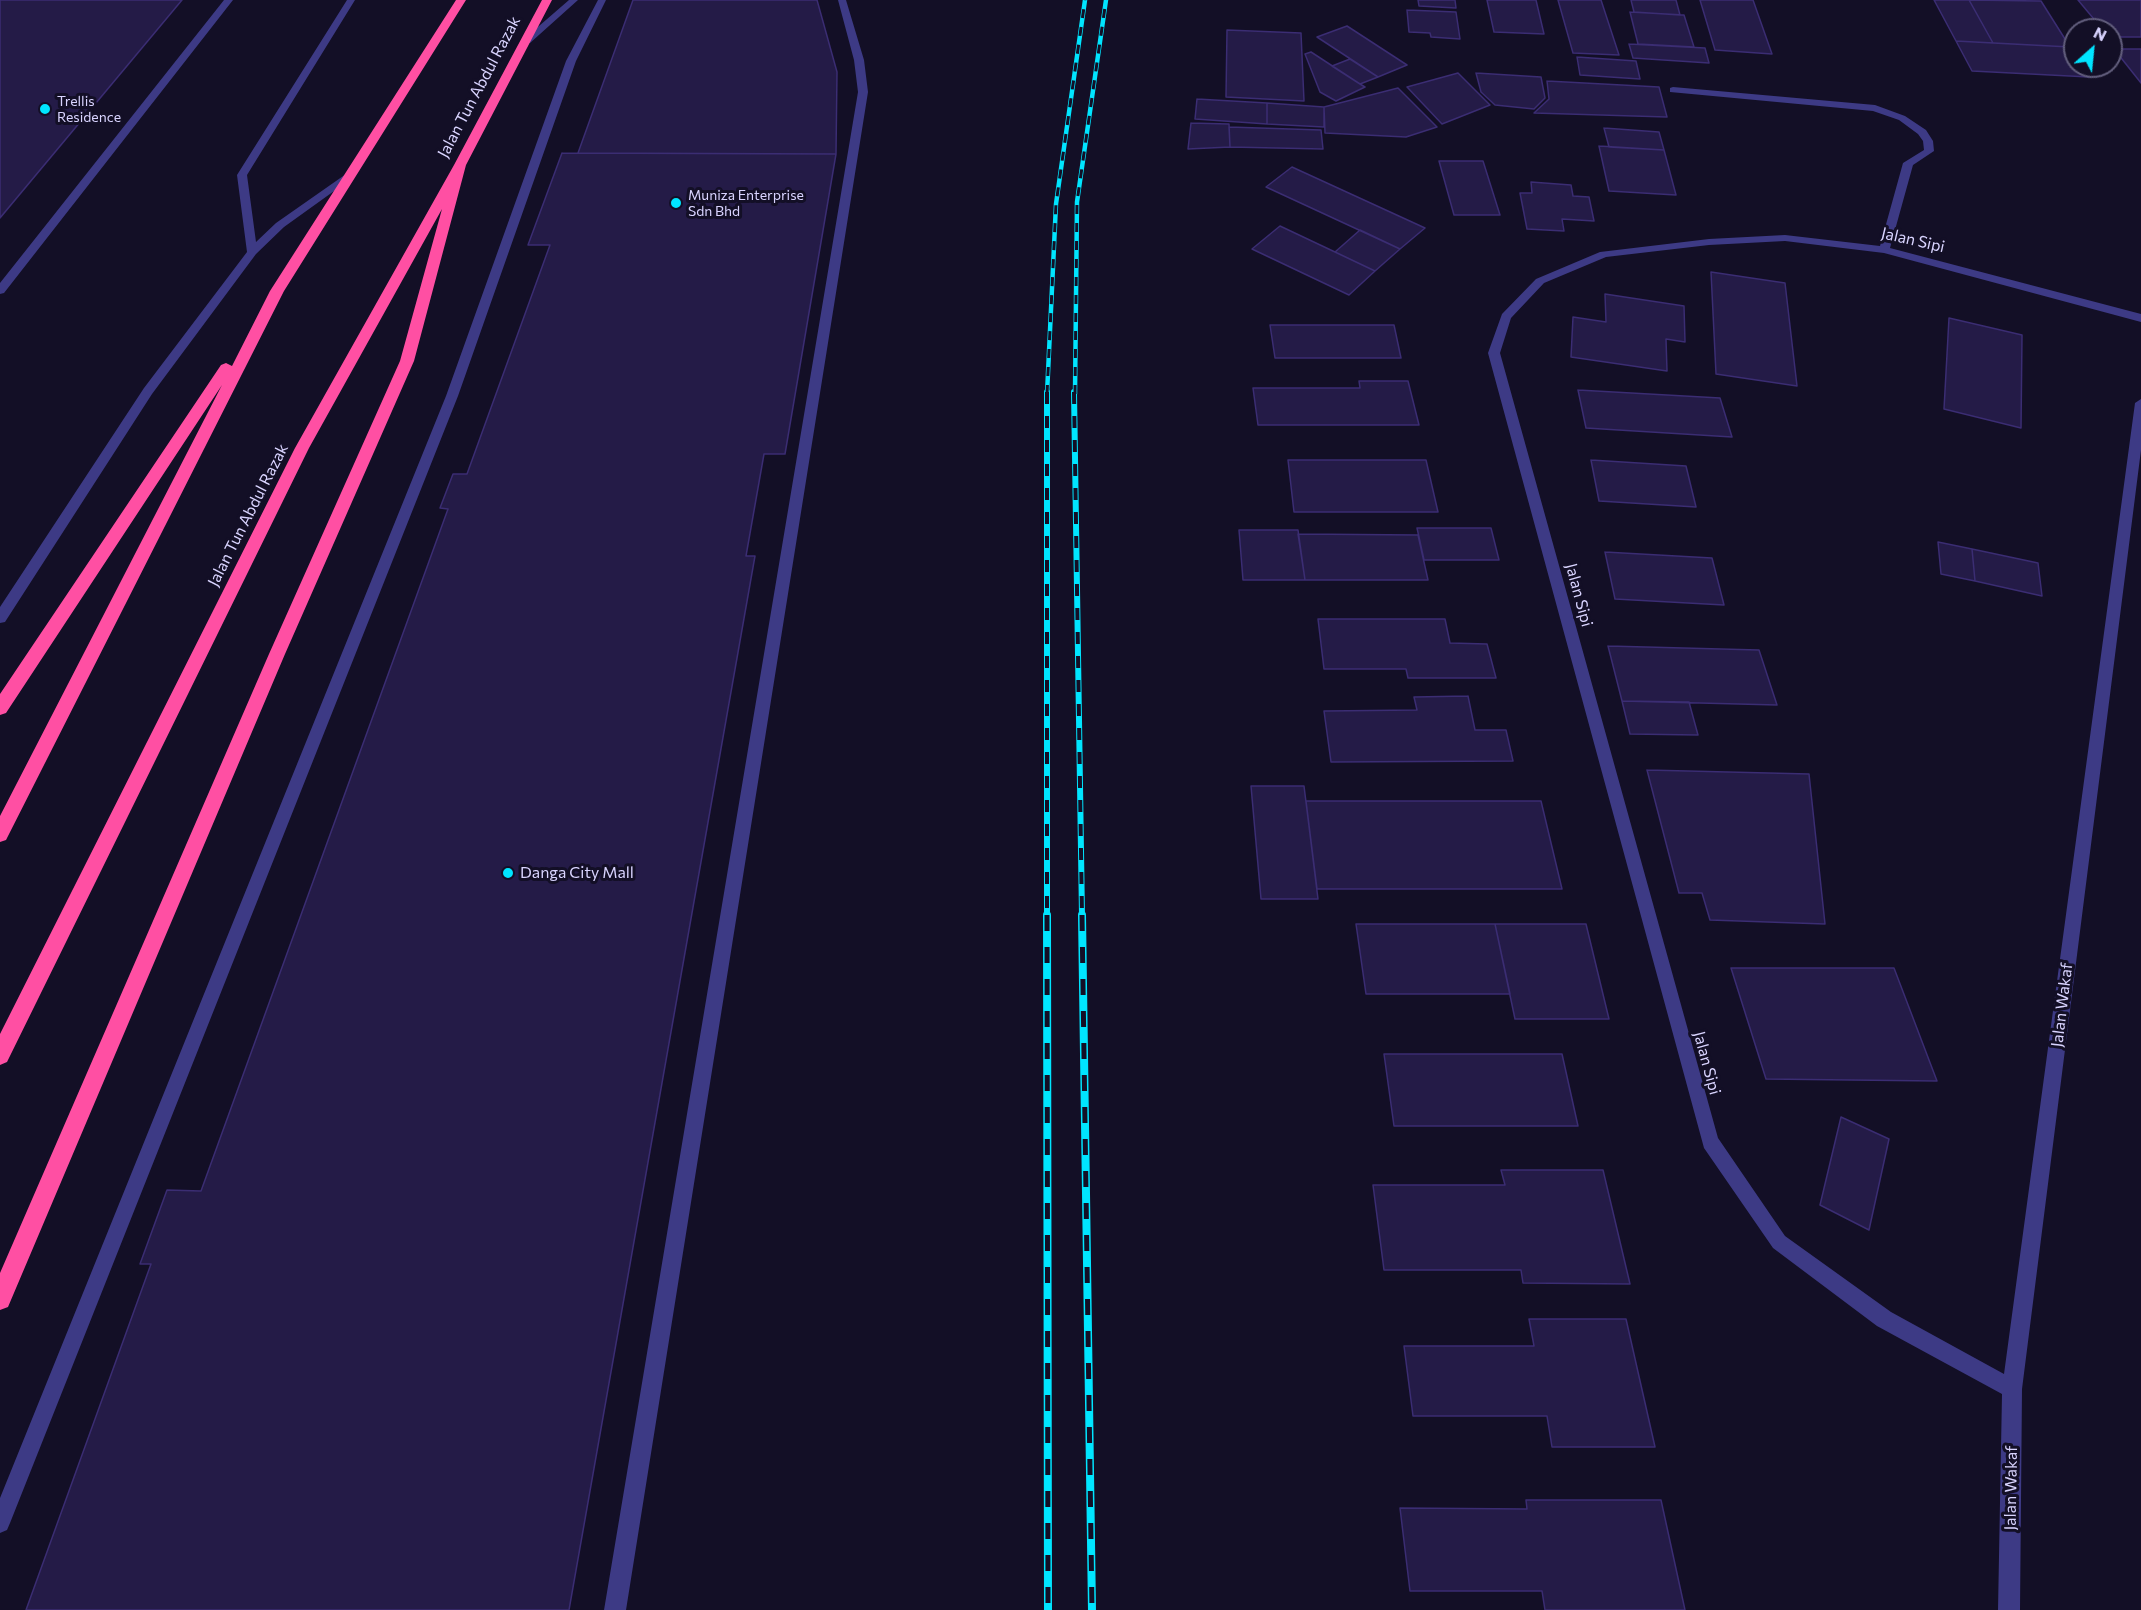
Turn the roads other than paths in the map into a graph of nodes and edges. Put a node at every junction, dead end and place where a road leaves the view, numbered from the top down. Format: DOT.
graph roads {
  1 [pos="229,0"];
  2 [pos="351,0"];
  3 [pos="461,0"];
  4 [pos="547,0"];
  5 [pos="574,0"];
  6 [pos="602,0"];
  7 [pos="842,0"];
  8 [pos="527,41"];
  9 [pos="1673,90"];
  10 [pos="460,165"];
  11 [pos="350,176"];
  12 [pos="1884,250"];
  13 [pos="252,252"];
  14 [pos="0,291"];
  15 [pos="277,291"];
  16 [pos="2141,318"];
  17 [pos="2141,403"];
  18 [pos="0,618"];
  19 [pos="0,708"];
  20 [pos="0,834"];
  21 [pos="0,1055"];
  22 [pos="0,1299"];
  23 [pos="2012,1389"];
  24 [pos="0,1523"];
  25 [pos="615,1610"];
  26 [pos="2009,1610"];
  1 -- 14 [label="street"];
  2 -- 13 [label="street"];
  3 -- 11 [label="highway"];
  4 -- 8 [label="highway, Jalan Tun Abdul Razak"];
  5 -- 8 [label="street"];
  6 -- 24 [label="street"];
  7 -- 25 [label="street"];
  8 -- 10 [label="highway, Jalan Tun Abdul Razak"];
  9 -- 12 [label="street"];
  10 -- 21 [label="highway, Jalan Tun Abdul Razak"];
  10 -- 22 [label="highway"];
  11 -- 13 [label="street"];
  11 -- 15 [label="highway"];
  12 -- 16 [label="street, Jalan Sipi"];
  12 -- 23 [label="street, Jalan Sipi"];
  13 -- 18 [label="street"];
  15 -- 19 [label="highway"];
  15 -- 20 [label="highway"];
  17 -- 23 [label="street, Jalan Wakaf"];
  23 -- 26 [label="street, Jalan Wakaf"];
}
